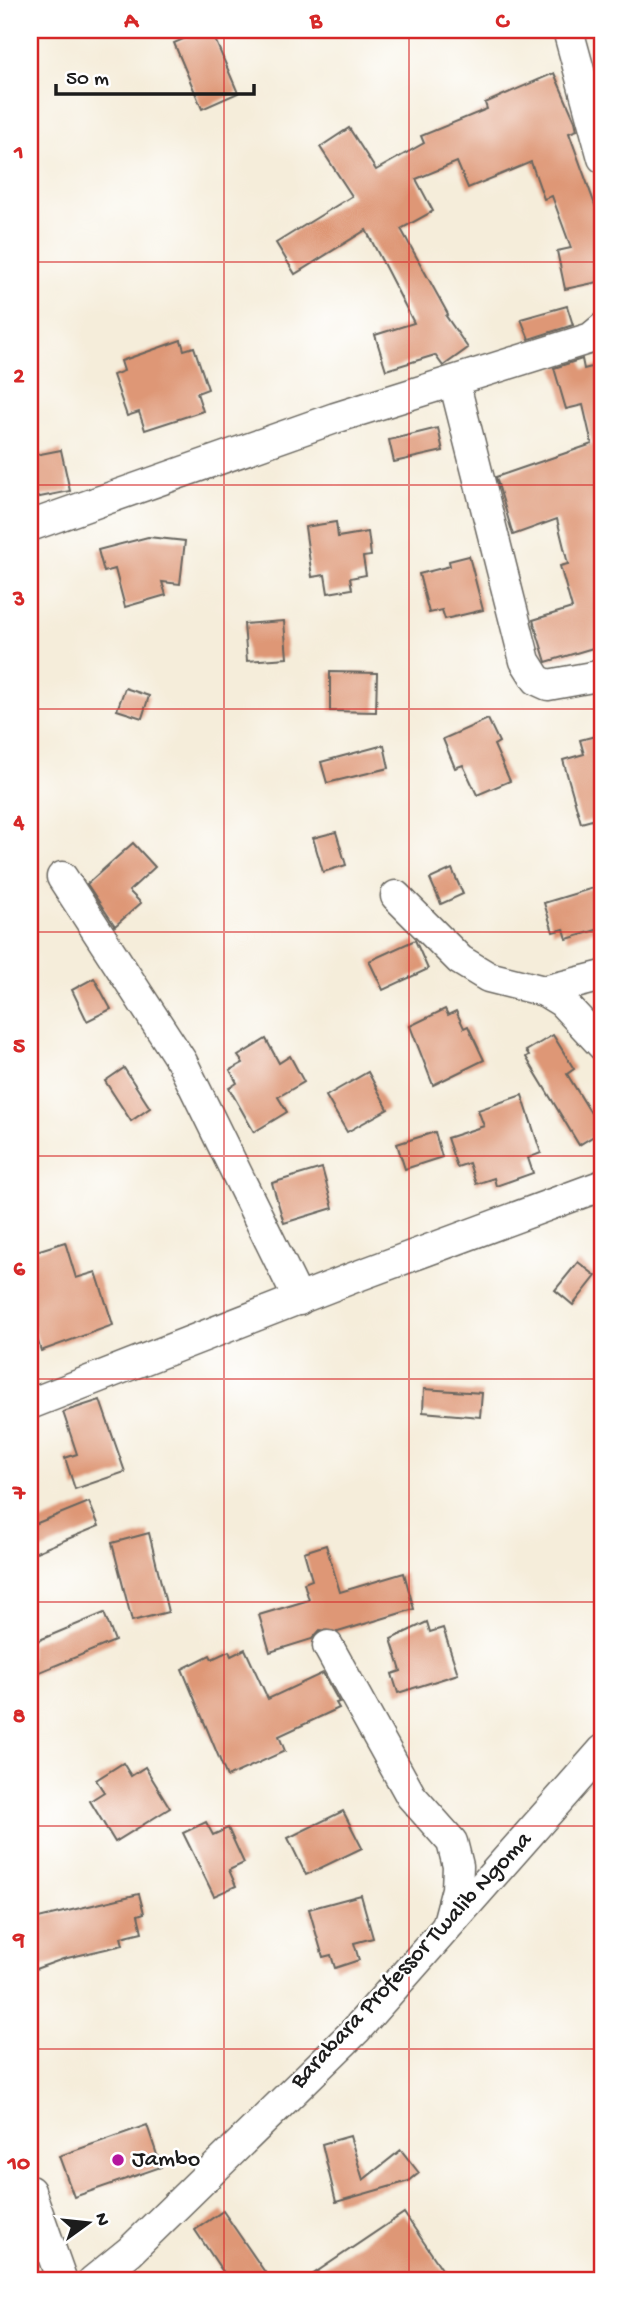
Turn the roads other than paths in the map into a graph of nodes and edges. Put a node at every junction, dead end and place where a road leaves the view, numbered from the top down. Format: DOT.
graph roads {
  1 [pos="568,30"];
  2 [pos="603,158"];
  3 [pos="603,328"];
  4 [pos="454,380"];
  5 [pos="30,526"];
  6 [pos="603,674"];
  7 [pos="62,877"];
  8 [pos="396,896"];
  9 [pos="603,976"];
  10 [pos="544,991"];
  11 [pos="603,1046"];
  12 [pos="603,1185"];
  13 [pos="299,1300"];
  14 [pos="30,1404"];
  15 [pos="328,1646"];
  16 [pos="603,1750"];
  17 [pos="446,1930"];
  18 [pos="30,2191"];
  19 [pos="62,2281"];
  20 [pos="93,2281"];
  1 -- 2 [label="street"];
  3 -- 4 [label="street"];
  4 -- 5 [label="street"];
  4 -- 6 [label="street"];
  7 -- 13 [label="street"];
  8 -- 10 [label="street"];
  9 -- 10 [label="street"];
  10 -- 11 [label="street"];
  12 -- 13 [label="street"];
  13 -- 14 [label="street"];
  15 -- 17 [label="street"];
  16 -- 17 [label="street, Barabara Professor Twalib Ngoma"];
  17 -- 20 [label="street, Barabara Professor Twalib Ngoma"];
  18 -- 19 [label="street"];
}
